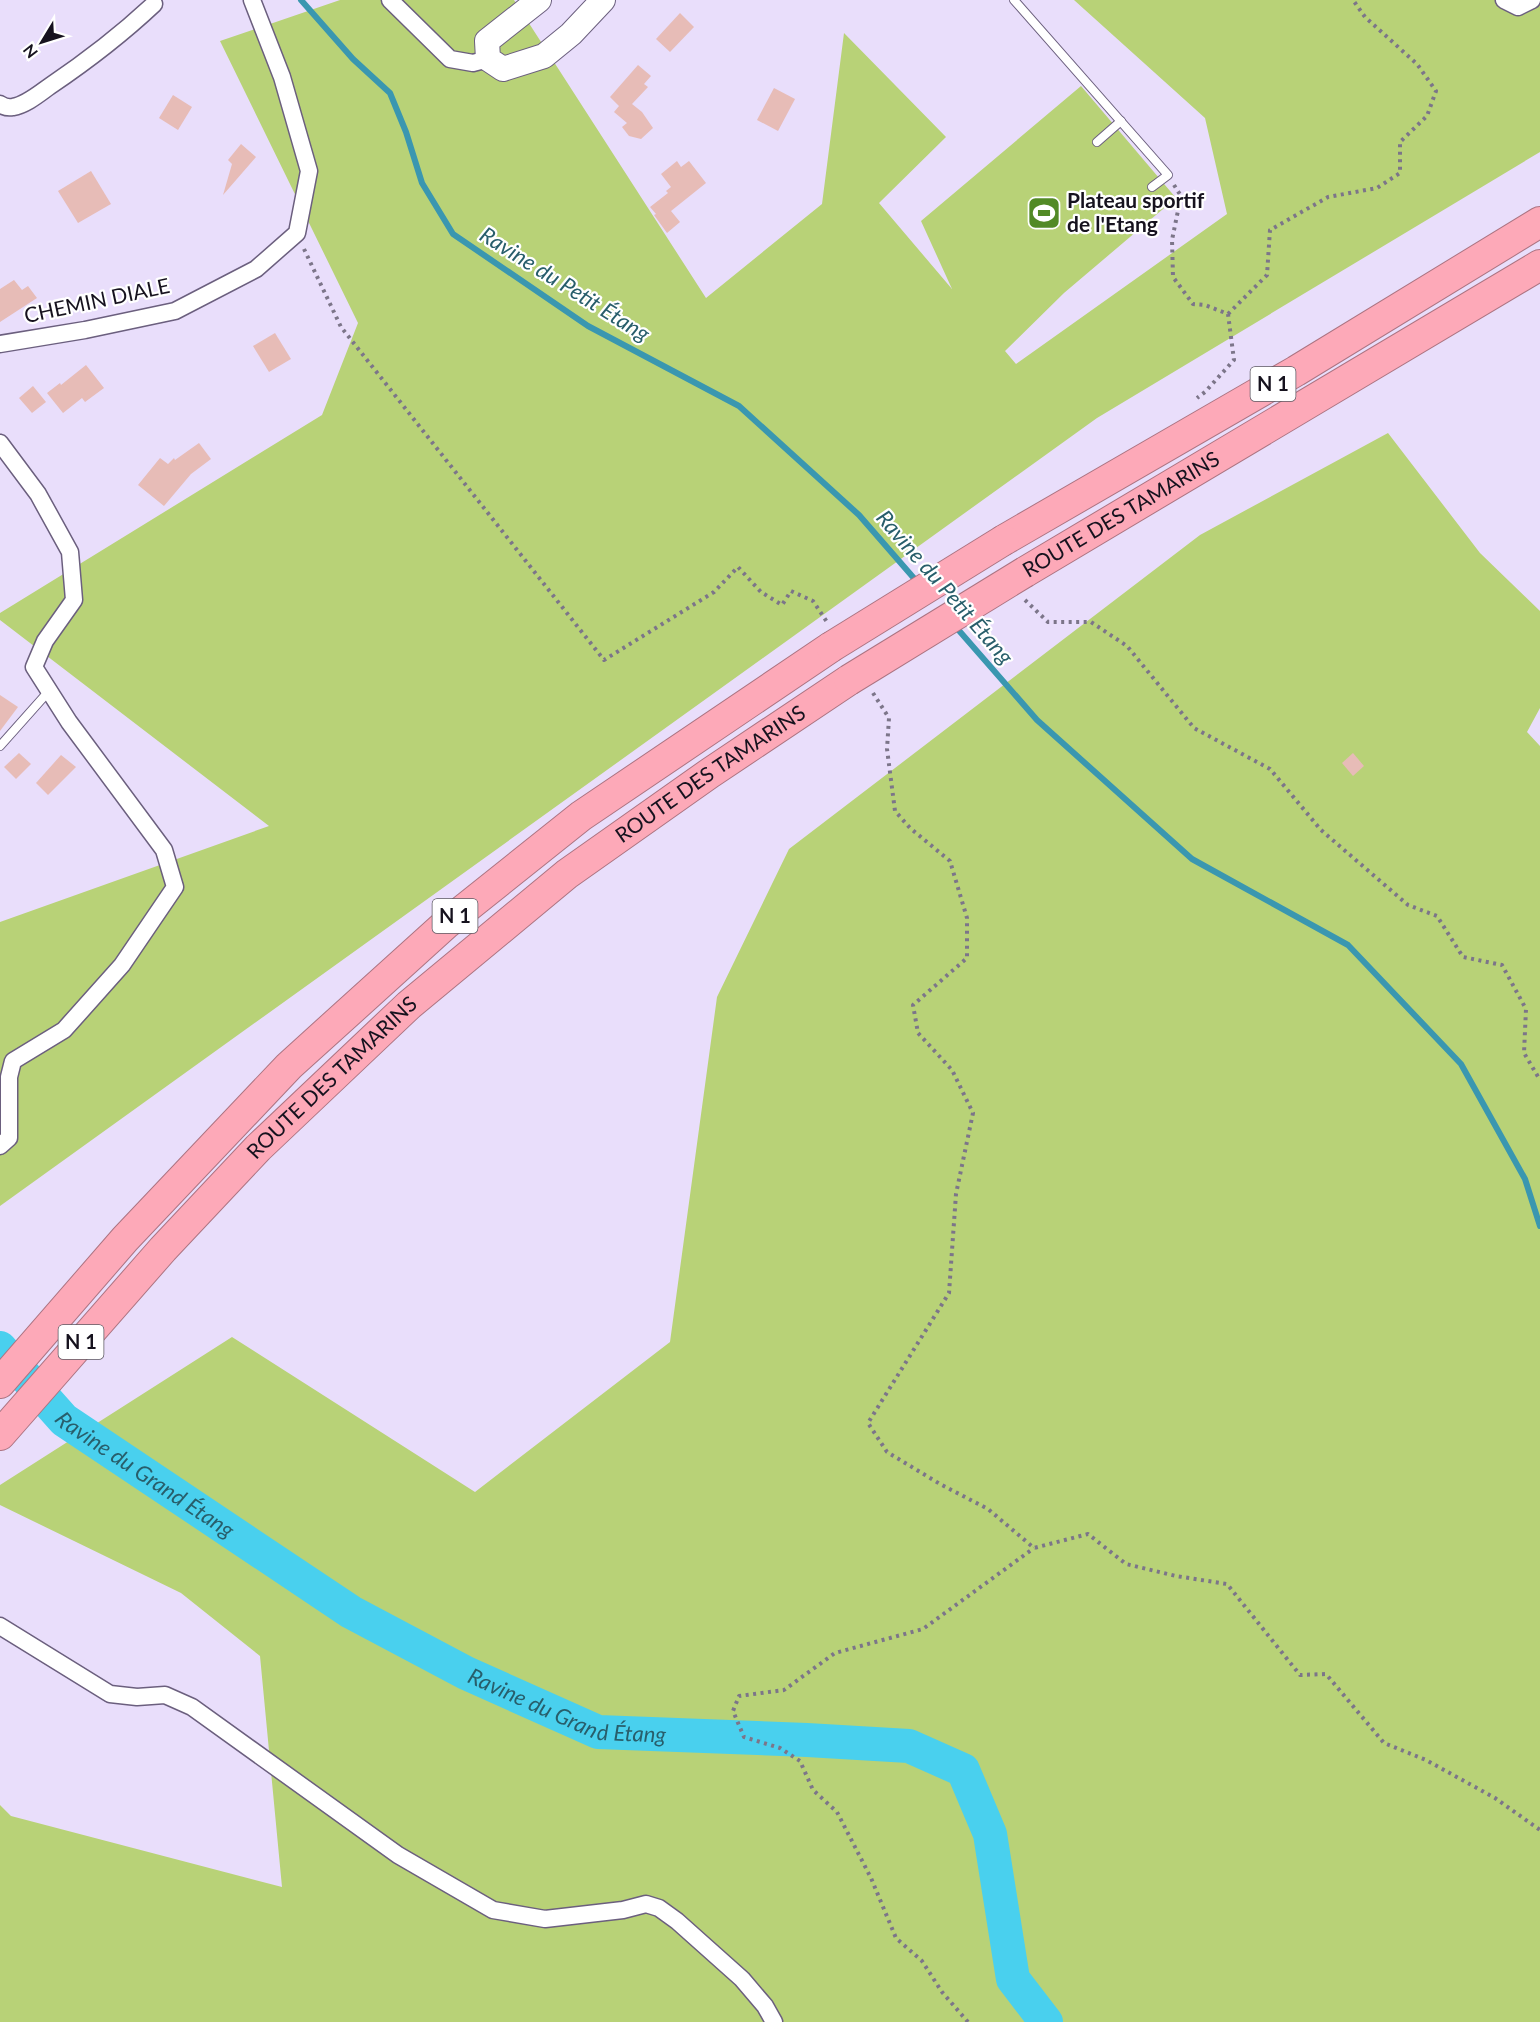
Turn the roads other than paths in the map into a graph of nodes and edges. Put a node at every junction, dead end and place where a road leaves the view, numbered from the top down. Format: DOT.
graph roads {
  1 [pos="252,0"];
  2 [pos="390,0"];
  3 [pos="539,0"];
  4 [pos="603,0"];
  5 [pos="1014,0"];
  6 [pos="1504,0"];
  7 [pos="1532,0"];
  8 [pos="154,4"];
  9 [pos="488,60"];
  10 [pos="0,104"];
  11 [pos="1121,121"];
  12 [pos="1098,142"];
  13 [pos="1152,188"];
  14 [pos="1540,222"];
  15 [pos="1540,265"];
  16 [pos="0,344"];
  17 [pos="0,443"];
  18 [pos="50,691"];
  19 [pos="0,746"];
  20 [pos="0,1146"];
  21 [pos="0,1383"];
  22 [pos="0,1435"];
  23 [pos="0,1626"];
  24 [pos="774,2022"];
  1 -- 16 [label="street, CHEMIN DIALE"];
  2 -- 9 [label="street"];
  3 -- 9 [label="main road"];
  4 -- 9 [label="main road"];
  5 -- 11 [label="lane"];
  6 -- 7 [label="street"];
  8 -- 10 [label="street"];
  11 -- 12 [label="lane"];
  11 -- 13 [label="lane"];
  14 -- 21 [label="highway, ROUTE DES TAMARINS / N 1, bridge"];
  15 -- 22 [label="highway, ROUTE DES TAMARINS / N 1, bridge"];
  17 -- 18 [label="street"];
  18 -- 19 [label="lane"];
  18 -- 20 [label="street"];
  23 -- 24 [label="street"];
}
